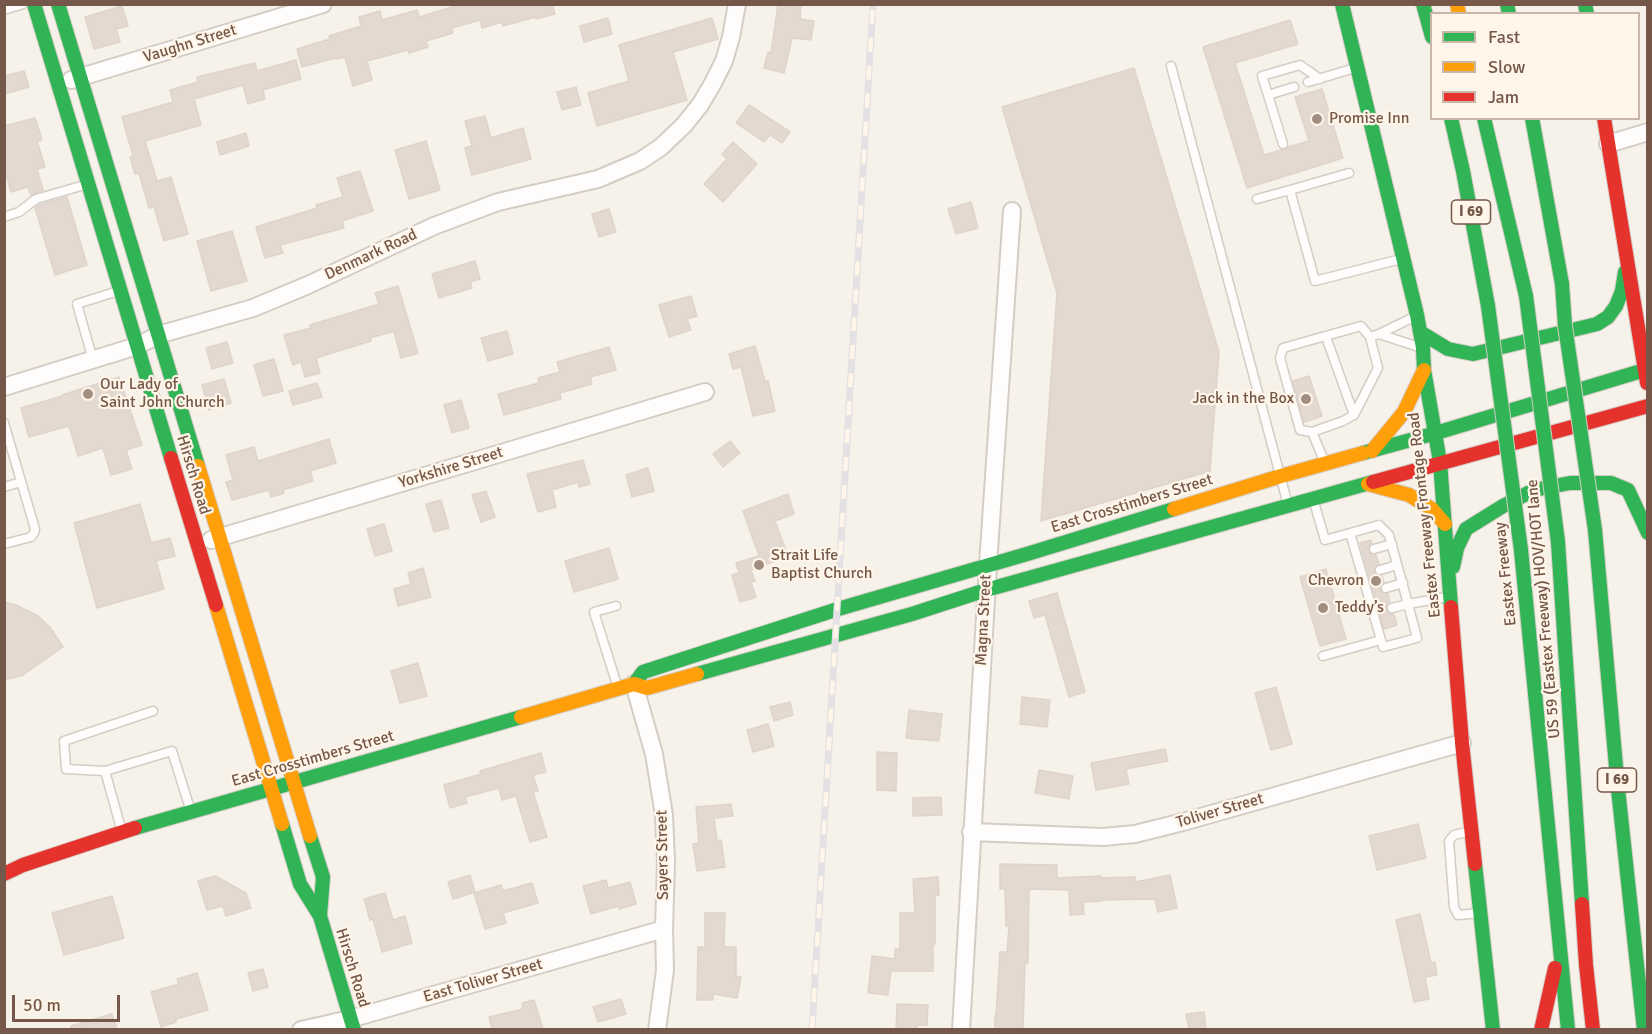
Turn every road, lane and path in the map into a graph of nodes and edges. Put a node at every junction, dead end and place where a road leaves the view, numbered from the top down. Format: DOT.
graph roads {
  1 [pos="23,4"];
  2 [pos="34,4"];
  3 [pos="58,4"];
  4 [pos="323,4"];
  5 [pos="737,4"];
  6 [pos="1342,4"];
  7 [pos="1423,4"];
  8 [pos="4,10"];
  9 [pos="1430,33"];
  10 [pos="1171,66"];
  11 [pos="1359,67"];
  12 [pos="80,77"];
  13 [pos="1320,79"];
  14 [pos="1308,82"];
  15 [pos="58,83"];
  16 [pos="1294,87"];
  17 [pos="1268,95"];
  18 [pos="1451,120"];
  19 [pos="1484,120"];
  20 [pos="1532,120"];
  21 [pos="1604,120"];
  22 [pos="1647,132"];
  23 [pos="1283,144"];
  24 [pos="1608,144"];
  25 [pos="1349,173"];
  26 [pos="88,184"];
  27 [pos="1290,190"];
  28 [pos="1257,199"];
  29 [pos="1012,211"];
  30 [pos="4,217"];
  31 [pos="1405,258"];
  32 [pos="1628,267"];
  33 [pos="120,290"];
  34 [pos="1647,305"];
  35 [pos="1417,315"];
  36 [pos="1420,332"];
  37 [pos="1379,334"];
  38 [pos="158,335"];
  39 [pos="1326,337"];
  40 [pos="1370,337"];
  41 [pos="137,346"];
  42 [pos="1423,348"];
  43 [pos="93,360"];
  44 [pos="1424,370"];
  45 [pos="1646,370"];
  46 [pos="1647,385"];
  47 [pos="4,387"];
  48 [pos="705,392"];
  49 [pos="1647,406"];
  50 [pos="1354,415"];
  51 [pos="4,423"];
  52 [pos="1312,432"];
  53 [pos="1436,433"];
  54 [pos="1372,450"];
  55 [pos="1440,462"];
  56 [pos="1325,464"];
  57 [pos="1281,476"];
  58 [pos="21,482"];
  59 [pos="1366,483"];
  60 [pos="4,487"];
  61 [pos="1313,498"];
  62 [pos="1288,505"];
  63 [pos="1445,524"];
  64 [pos="1647,532"];
  65 [pos="1350,533"];
  66 [pos="220,538"];
  67 [pos="4,544"];
  68 [pos="197,544"];
  69 [pos="1392,544"];
  70 [pos="1374,549"];
  71 [pos="988,565"];
  72 [pos="1397,565"];
  73 [pos="1380,570"];
  74 [pos="1402,583"];
  75 [pos="1386,588"];
  76 [pos="986,590"];
  77 [pos="1449,590"];
  78 [pos="1408,604"];
  79 [pos="616,606"];
  80 [pos="1392,608"];
  81 [pos="1381,640"];
  82 [pos="1323,656"];
  83 [pos="626,686"];
  84 [pos="153,711"];
  85 [pos="1462,743"];
  86 [pos="105,771"];
  87 [pos="293,782"];
  88 [pos="271,788"];
  89 [pos="191,812"];
  90 [pos="1471,831"];
  91 [pos="122,832"];
  92 [pos="971,832"];
  93 [pos="4,874"];
  94 [pos="1480,913"];
  95 [pos="320,916"];
  96 [pos="664,929"];
  97 [pos="1560,945"];
  98 [pos="352,1024"];
  99 [pos="301,1029"];
  100 [pos="657,1029"];
  101 [pos="961,1029"];
  102 [pos="1493,1029"];
  103 [pos="1541,1029"];
  104 [pos="1568,1029"];
  105 [pos="1593,1029"];
  106 [pos="1644,1029"];
  1 -- 8 [label="lane"];
  2 -- 15 [label="main road, Hirsch Road"];
  3 -- 12 [label="main road, Hirsch Road"];
  4 -- 12 [label="street, Vaughn Street"];
  5 -- 38 [label="street, Denmark Road"];
  6 -- 11 [label="main road, Eastex Freeway Frontage Road"];
  7 -- 9 [label="main road"];
  10 -- 57 [label="lane"];
  11 -- 13 [label="lane"];
  11 -- 31 [label="main road, Eastex Freeway Frontage Road"];
  12 -- 15 [label="street, Vaughn Street"];
  12 -- 38 [label="main road, Hirsch Road"];
  13 -- 14 [label="lane"];
  13 -- 17 [label="lane"];
  15 -- 26 [label="main road, Hirsch Road"];
  16 -- 17 [label="lane"];
  17 -- 23 [label="lane"];
  18 -- 97 [label="main road, Eastex Freeway / I 69, bridge"];
  19 -- 105 [label="main road, US 59 (Eastex Freeway) HOV/HOT lane / I 69, bridge"];
  20 -- 106 [label="main road, I 69, bridge"];
  21 -- 24 [label="main road"];
  22 -- 24 [label="street"];
  24 -- 32 [label="main road"];
  25 -- 27 [label="lane"];
  26 -- 30 [label="lane"];
  26 -- 33 [label="main road, Hirsch Road"];
  27 -- 28 [label="lane"];
  27 -- 31 [label="lane"];
  29 -- 71 [label="street, Magna Street"];
  31 -- 35 [label="main road, Eastex Freeway Frontage Road"];
  32 -- 34 [label="main road"];
  32 -- 36 [label="main road"];
  32 -- 45 [label="main road"];
  33 -- 41 [label="main road, Hirsch Road"];
  33 -- 43 [label="lane"];
  35 -- 36 [label="main road, Eastex Freeway Frontage Road"];
  35 -- 37 [label="lane"];
  36 -- 42 [label="main road, Eastex Freeway Frontage Road"];
  37 -- 40 [label="lane"];
  37 -- 42 [label="lane"];
  38 -- 41 [label="street, Denmark Road"];
  38 -- 66 [label="main road, Hirsch Road"];
  39 -- 40 [label="lane"];
  39 -- 50 [label="lane"];
  39 -- 52 [label="lane"];
  40 -- 50 [label="lane"];
  41 -- 43 [label="street, Denmark Road"];
  41 -- 68 [label="main road, Hirsch Road"];
  42 -- 44 [label="main road, Eastex Freeway Frontage Road"];
  43 -- 47 [label="street, Denmark Road"];
  44 -- 53 [label="main road, Eastex Freeway Frontage Road"];
  44 -- 54 [label="main road"];
  45 -- 46 [label="main road"];
  45 -- 53 [label="main road, East Crosstimbers Street"];
  48 -- 66 [label="street, Yorkshire Street"];
  49 -- 55 [label="main road, East Crosstimbers Street"];
  50 -- 52 [label="lane"];
  51 -- 58 [label="lane"];
  52 -- 56 [label="lane"];
  53 -- 54 [label="main road, East Crosstimbers Street"];
  53 -- 55 [label="main road, Eastex Freeway Frontage Road"];
  54 -- 56 [label="main road, East Crosstimbers Street"];
  55 -- 59 [label="main road, East Crosstimbers Street"];
  55 -- 63 [label="main road, Eastex Freeway Frontage Road"];
  56 -- 57 [label="main road, East Crosstimbers Street"];
  57 -- 62 [label="lane"];
  57 -- 71 [label="main road, East Crosstimbers Street"];
  58 -- 60 [label="lane"];
  58 -- 67 [label="lane"];
  59 -- 61 [label="main road, East Crosstimbers Street"];
  59 -- 63 [label="main road"];
  61 -- 62 [label="main road, East Crosstimbers Street"];
  61 -- 65 [label="lane"];
  62 -- 76 [label="main road, East Crosstimbers Street"];
  63 -- 77 [label="main road, Eastex Freeway Frontage Road"];
  64 -- 77 [label="main road"];
  65 -- 69 [label="lane"];
  65 -- 81 [label="lane"];
  66 -- 68 [label="street, Yorkshire Street"];
  66 -- 87 [label="main road, Hirsch Road"];
  68 -- 88 [label="main road, Hirsch Road"];
  69 -- 70 [label="lane"];
  69 -- 72 [label="lane"];
  71 -- 76 [label="street, Magna Street"];
  71 -- 83 [label="main road, East Crosstimbers Street"];
  72 -- 73 [label="lane"];
  72 -- 74 [label="lane"];
  74 -- 75 [label="lane"];
  74 -- 78 [label="lane"];
  76 -- 83 [label="main road, East Crosstimbers Street"];
  76 -- 92 [label="street, Magna Street"];
  77 -- 78 [label="lane"];
  77 -- 85 [label="main road, Eastex Freeway Frontage Road"];
  78 -- 80 [label="lane"];
  78 -- 81 [label="lane"];
  79 -- 83 [label="lane"];
  81 -- 82 [label="lane"];
  83 -- 87 [label="main road, East Crosstimbers Street"];
  83 -- 96 [label="street, Sayers Street"];
  84 -- 86 [label="lane"];
  85 -- 90 [label="main road, Eastex Freeway Frontage Road"];
  85 -- 92 [label="street, Toliver Street"];
  86 -- 89 [label="lane"];
  86 -- 91 [label="lane"];
  87 -- 88 [label="main road, East Crosstimbers Street"];
  87 -- 95 [label="main road, Hirsch Road"];
  88 -- 89 [label="main road, East Crosstimbers Street"];
  88 -- 95 [label="main road, Hirsch Road"];
  89 -- 91 [label="main road, East Crosstimbers Street"];
  90 -- 94 [label="main road, Eastex Freeway Frontage Road"];
  90 -- 94 [label="lane"];
  91 -- 93 [label="main road, East Crosstimbers Street"];
  92 -- 101 [label="street, Magna Street"];
  94 -- 102 [label="main road, Eastex Freeway Frontage Road"];
  95 -- 98 [label="main road, Hirsch Road"];
  96 -- 98 [label="street, East Toliver Street"];
  96 -- 100 [label="street, Sayers Street"];
  97 -- 103 [label="main road"];
  97 -- 104 [label="main road, Eastex Freeway / I 69"];
  98 -- 99 [label="street, East Toliver Street"];
}
